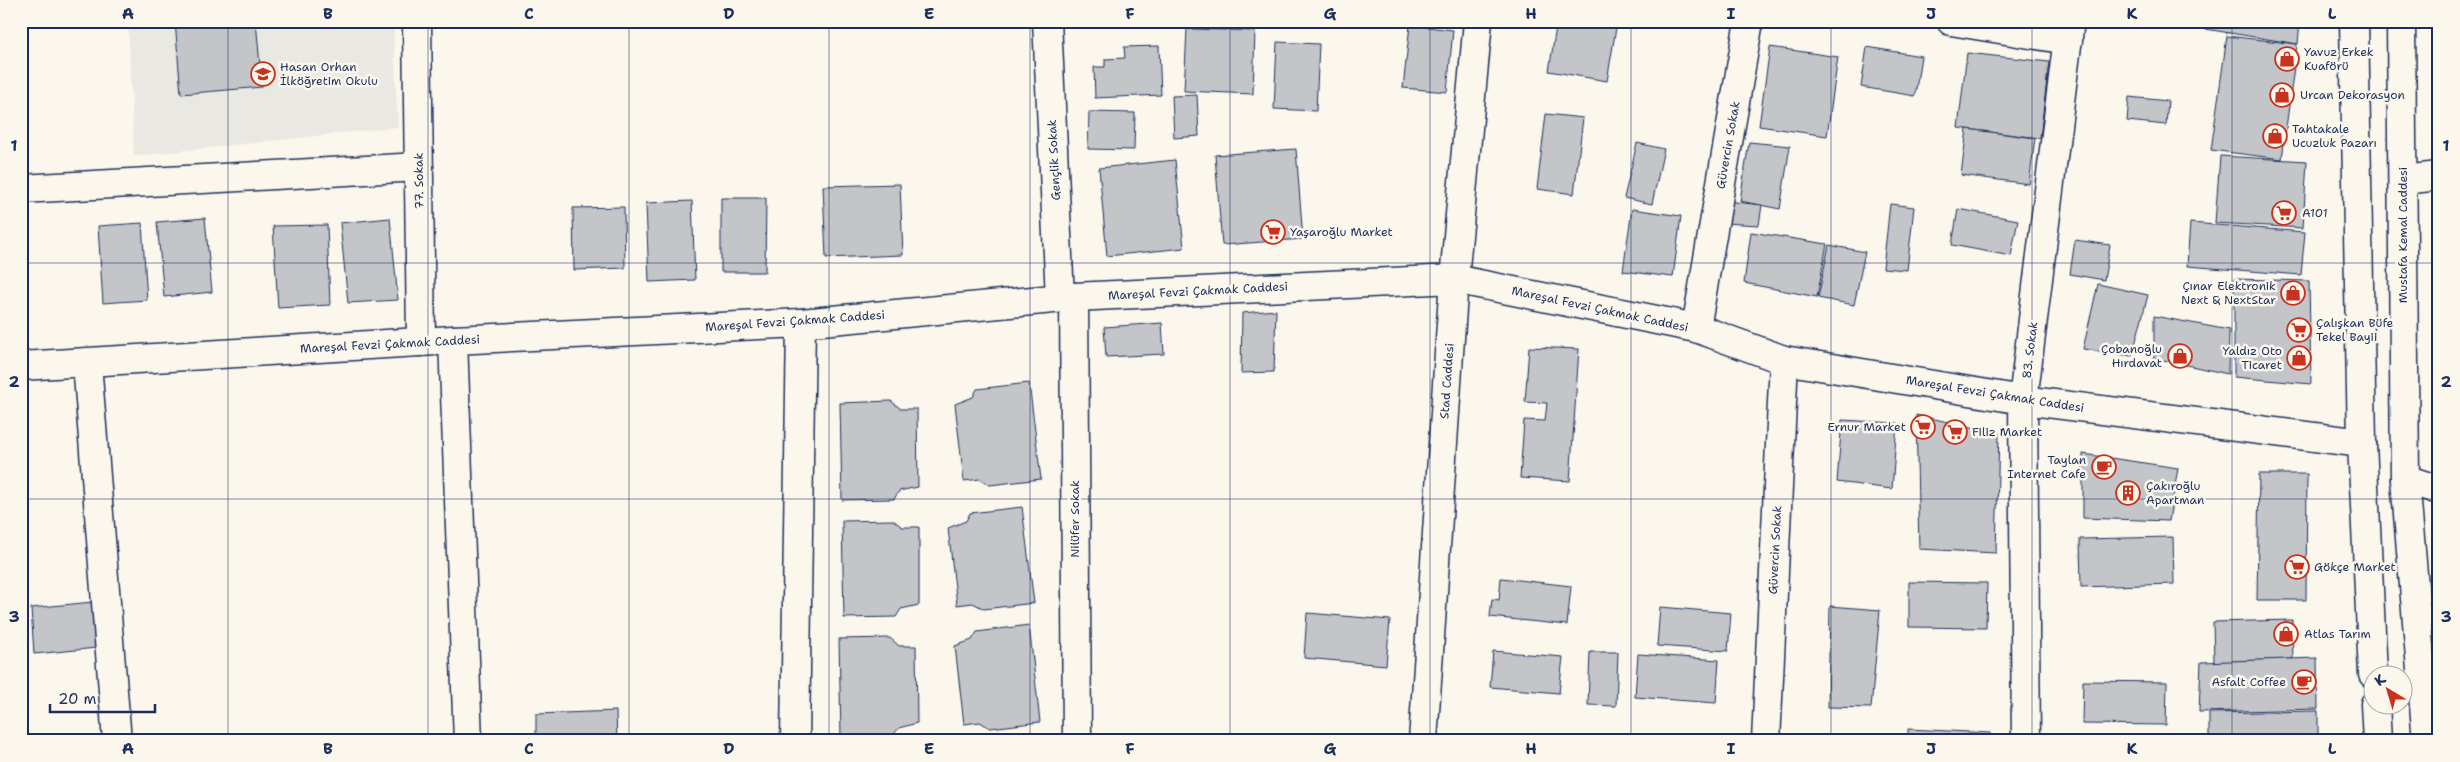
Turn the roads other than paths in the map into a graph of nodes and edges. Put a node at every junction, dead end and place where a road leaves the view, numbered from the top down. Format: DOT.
graph roads {
  1 [pos="417,21"];
  2 [pos="1047,21"];
  3 [pos="1478,21"];
  4 [pos="1749,21"];
  5 [pos="1951,21"];
  6 [pos="2354,21"];
  7 [pos="2401,21"];
  8 [pos="2069,31"];
  9 [pos="419,167"];
  10 [pos="2439,176"];
  11 [pos="2403,180"];
  12 [pos="21,189"];
  13 [pos="1454,279"];
  14 [pos="1067,298"];
  15 [pos="801,323"];
  16 [pos="1696,328"];
  17 [pos="454,340"];
  18 [pos="422,342"];
  19 [pos="1784,360"];
  20 [pos="87,363"];
  21 [pos="21,366"];
  22 [pos="2023,400"];
  23 [pos="2362,443"];
  24 [pos="2405,479"];
  25 [pos="2439,490"];
  26 [pos="2373,664"];
  27 [pos="2376,714"];
  28 [pos="117,741"];
  29 [pos="468,741"];
  30 [pos="795,741"];
  31 [pos="1077,741"];
  32 [pos="1424,741"];
  33 [pos="1766,741"];
  34 [pos="2026,741"];
  35 [pos="2377,741"];
  36 [pos="2427,741"];
  1 -- 9 [label="street, 77. Sokak"];
  2 -- 14 [label="street, Gençlik Sokak"];
  3 -- 13 [label="street, Stad Caddesi"];
  4 -- 16 [label="street, Güvercin Sokak"];
  5 -- 8 [label="street"];
  6 -- 23 [label="street"];
  7 -- 11 [label="street, Mustafa Kemal Caddesi"];
  8 -- 22 [label="street, 83. Sokak"];
  9 -- 12 [label="street"];
  9 -- 18 [label="street, 77. Sokak"];
  10 -- 11 [label="street"];
  11 -- 24 [label="street, Mustafa Kemal Caddesi"];
  13 -- 14 [label="street, Mareşal Fevzi Çakmak Caddesi"];
  13 -- 16 [label="street, Mareşal Fevzi Çakmak Caddesi"];
  13 -- 32 [label="street, Stad Caddesi"];
  14 -- 15 [label="street, Mareşal Fevzi Çakmak Caddesi"];
  14 -- 31 [label="street, Nilüfer Sokak"];
  15 -- 17 [label="street, Mareşal Fevzi Çakmak Caddesi"];
  15 -- 30 [label="street"];
  16 -- 19 [label="street, Mareşal Fevzi Çakmak Caddesi"];
  17 -- 18 [label="street, Mareşal Fevzi Çakmak Caddesi"];
  17 -- 29 [label="street"];
  18 -- 20 [label="street, Mareşal Fevzi Çakmak Caddesi"];
  19 -- 22 [label="street, Mareşal Fevzi Çakmak Caddesi"];
  19 -- 33 [label="street, Güvercin Sokak"];
  20 -- 21 [label="street, Mareşal Fevzi Çakmak Caddesi"];
  20 -- 28 [label="street"];
  22 -- 23 [label="street, Mareşal Fevzi Çakmak Caddesi"];
  22 -- 34 [label="street, 83. Sokak"];
  23 -- 24 [label="street"];
  23 -- 26 [label="street"];
  24 -- 25 [label="street"];
  24 -- 36 [label="street, Mustafa Kemal Caddesi"];
  27 -- 35 [label="street"];
}
